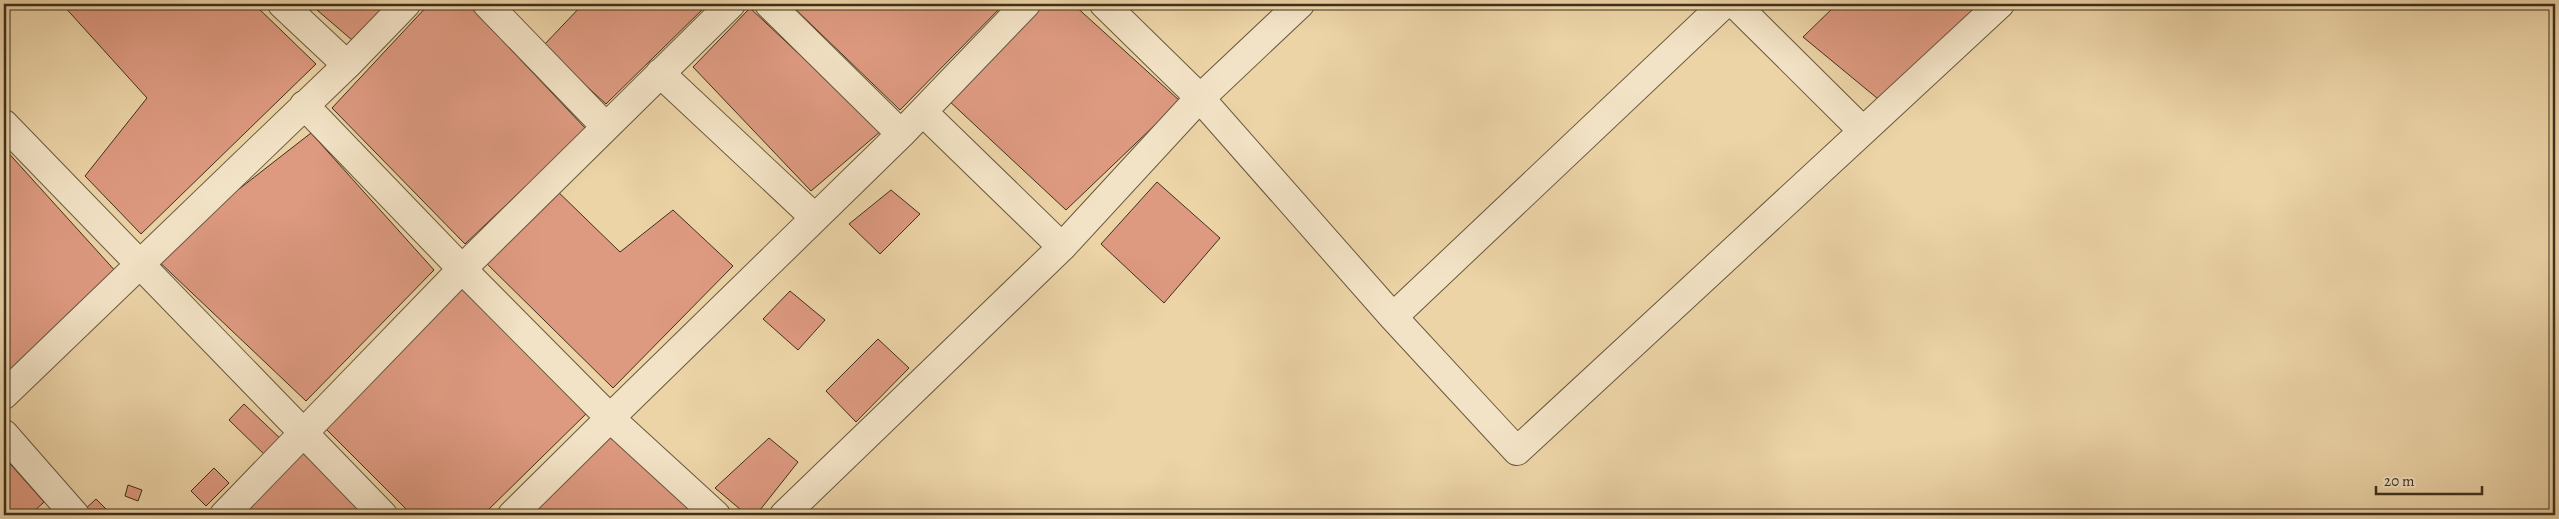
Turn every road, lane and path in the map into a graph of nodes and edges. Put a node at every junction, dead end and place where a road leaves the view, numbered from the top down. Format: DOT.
graph roads {
  1 [pos="282,4"];
  2 [pos="406,4"];
  3 [pos="487,4"];
  4 [pos="730,4"];
  5 [pos="769,4"];
  6 [pos="1026,4"];
  7 [pos="1104,4"];
  8 [pos="1300,4"];
  9 [pos="1724,4"];
  10 [pos="1735,4"];
  11 [pos="2000,4"];
  12 [pos="347,65"];
  13 [pos="660,73"];
  14 [pos="1200,98"];
  15 [pos="304,106"];
  16 [pos="923,112"];
  17 [pos="4,124"];
  18 [pos="606,127"];
  19 [pos="1862,131"];
  20 [pos="901,134"];
  21 [pos="815,218"];
  22 [pos="1062,247"];
  23 [pos="138,266"];
  24 [pos="462,269"];
  25 [pos="1393,317"];
  26 [pos="4,396"];
  27 [pos="610,418"];
  28 [pos="304,432"];
  29 [pos="4,434"];
  30 [pos="64,511"];
  31 [pos="224,515"];
  32 [pos="383,515"];
  33 [pos="512,515"];
  34 [pos="716,515"];
  35 [pos="784,515"];
  1 -- 12 [label="street"];
  2 -- 12 [label="street"];
  3 -- 18 [label="street"];
  4 -- 13 [label="street"];
  5 -- 20 [label="street"];
  6 -- 16 [label="street"];
  7 -- 14 [label="street"];
  8 -- 14 [label="street"];
  9 -- 25 [label="street"];
  10 -- 19 [label="street"];
  11 -- 19 [label="street"];
  12 -- 15 [label="street"];
  13 -- 18 [label="street"];
  13 -- 21 [label="street"];
  14 -- 22 [label="street"];
  14 -- 25 [label="street"];
  15 -- 23 [label="street"];
  15 -- 24 [label="street"];
  16 -- 20 [label="street"];
  16 -- 22 [label="street"];
  17 -- 23 [label="street"];
  18 -- 24 [label="street"];
  19 -- 25 [label="street"];
  20 -- 21 [label="street"];
  21 -- 27 [label="street"];
  22 -- 35 [label="street"];
  23 -- 26 [label="street"];
  23 -- 28 [label="street"];
  24 -- 27 [label="street"];
  24 -- 28 [label="street"];
  27 -- 33 [label="street"];
  27 -- 34 [label="street"];
  28 -- 31 [label="street"];
  28 -- 32 [label="street"];
  29 -- 30 [label="street"];
}
